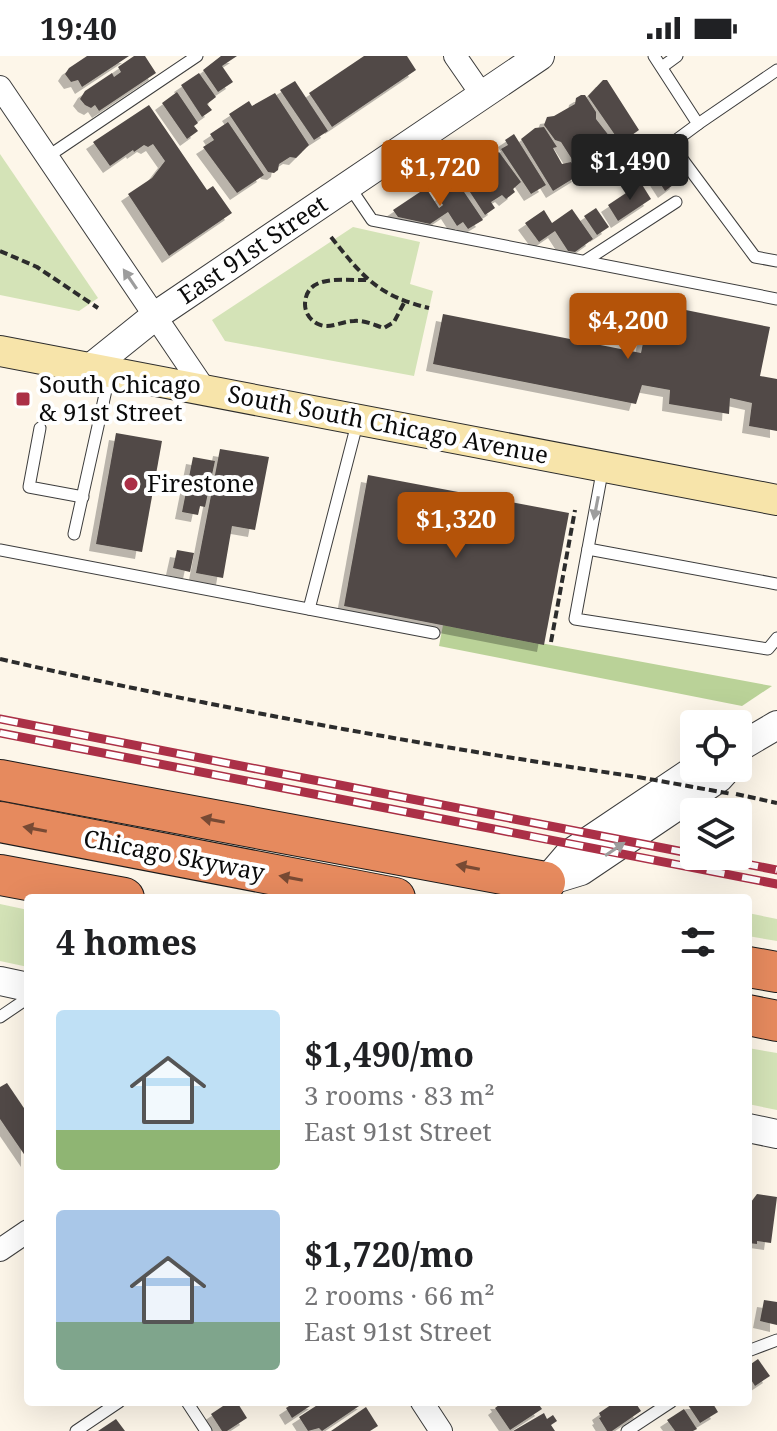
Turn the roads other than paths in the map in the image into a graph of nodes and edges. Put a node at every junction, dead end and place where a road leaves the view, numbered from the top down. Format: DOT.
graph roads {
  1 [pos="197,56"];
  2 [pos="455,56"];
  3 [pos="540,56"];
  4 [pos="654,56"];
  5 [pos="677,56"];
  6 [pos="662,67"];
  7 [pos="777,70"];
  8 [pos="0,87"];
  9 [pos="482,95"];
  10 [pos="698,124"];
  11 [pos="47,157"];
  12 [pos="349,185"];
  13 [pos="676,202"];
  14 [pos="585,261"];
  15 [pos="777,261"];
  16 [pos="777,299"];
  17 [pos="155,316"];
  18 [pos="0,351"];
  19 [pos="100,370"];
  20 [pos="205,390"];
  21 [pos="358,419"];
  22 [pos="40,428"];
  23 [pos="604,467"];
  24 [pos="83,497"];
  25 [pos="777,500"];
  26 [pos="74,534"];
  27 [pos="588,549"];
  28 [pos="0,550"];
  29 [pos="777,584"];
  30 [pos="309,609"];
  31 [pos="434,633"];
  32 [pos="777,638"];
  33 [pos="777,725"];
  34 [pos="752,742"];
  35 [pos="680,779"];
  36 [pos="0,780"];
  37 [pos="713,782"];
  38 [pos="0,822"];
  39 [pos="0,875"];
  40 [pos="533,890"];
  41 [pos="102,894"];
  42 [pos="374,894"];
  43 [pos="752,968"];
  44 [pos="777,972"];
  45 [pos="0,981"];
  46 [pos="24,986"];
  47 [pos="24,1001"];
  48 [pos="752,1016"];
  49 [pos="0,1017"];
  50 [pos="777,1021"];
  51 [pos="752,1129"];
  52 [pos="777,1134"];
  53 [pos="24,1234"];
  54 [pos="0,1250"];
  55 [pos="777,1340"];
  56 [pos="752,1349"];
  57 [pos="113,1406"];
  58 [pos="190,1406"];
  59 [pos="425,1406"];
  60 [pos="660,1406"];
  61 [pos="76,1431"];
  62 [pos="206,1431"];
  63 [pos="441,1431"];
  64 [pos="627,1431"];
  1 -- 11 [label="lane"];
  2 -- 9 [label="street"];
  3 -- 9 [label="street, East 91st Street"];
  4 -- 6 [label="lane"];
  5 -- 6 [label="lane"];
  6 -- 10 [label="lane"];
  7 -- 10 [label="lane"];
  8 -- 11 [label="street"];
  9 -- 12 [label="street, East 91st Street"];
  10 -- 15 [label="lane"];
  17 -- 11 [label="street, one-way"];
  12 -- 14 [label="lane"];
  12 -- 17 [label="street, East 91st Street"];
  13 -- 14 [label="lane"];
  14 -- 16 [label="lane"];
  17 -- 19 [label="street, East 91st Street"];
  17 -- 20 [label="street"];
  18 -- 19 [label="main road, South South Chicago Avenue"];
  19 -- 20 [label="main road, South South Chicago Avenue"];
  19 -- 24 [label="lane"];
  20 -- 21 [label="main road, South South Chicago Avenue"];
  21 -- 23 [label="main road, South South Chicago Avenue"];
  21 -- 30 [label="lane"];
  22 -- 24 [label="lane"];
  23 -- 25 [label="main road, South South Chicago Avenue"];
  23 -- 27 [label="lane, one-way"];
  24 -- 26 [label="lane"];
  27 -- 29 [label="lane"];
  27 -- 32 [label="lane"];
  28 -- 30 [label="lane"];
  30 -- 31 [label="lane"];
  33 -- 34 [label="street"];
  35 -- 40 [label="street"];
  40 -- 36 [label="highway, one-way"];
  40 -- 37 [label="street, one-way"];
  42 -- 38 [label="highway, Chicago Skyway, one-way"];
  39 -- 41 [label="highway"];
  43 -- 44 [label="highway"];
  45 -- 46 [label="street"];
  47 -- 49 [label="lane"];
  48 -- 50 [label="highway"];
  51 -- 52 [label="street"];
  53 -- 54 [label="street"];
  55 -- 56 [label="lane"];
  57 -- 61 [label="lane"];
  58 -- 62 [label="lane"];
  59 -- 63 [label="street"];
  60 -- 64 [label="lane"];
}
